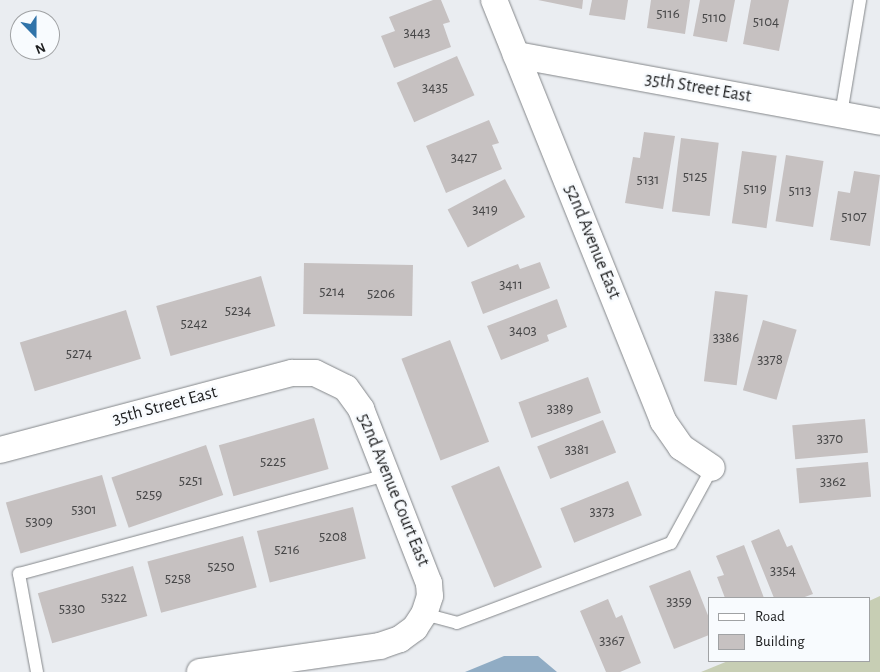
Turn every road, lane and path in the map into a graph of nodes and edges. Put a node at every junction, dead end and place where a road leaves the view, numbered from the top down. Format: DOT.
graph roads {
  1 [pos="494,0"];
  2 [pos="860,0"];
  3 [pos="516,55"];
  4 [pos="841,114"];
  5 [pos="880,122"];
  6 [pos="331,378"];
  7 [pos="0,450"];
  8 [pos="712,468"];
  9 [pos="387,474"];
  10 [pos="424,614"];
  11 [pos="37,672"];
  12 [pos="200,672"];
  1 -- 3 [label="street, 52nd Avenue East"];
  2 -- 4 [label="lane"];
  3 -- 4 [label="street, 35th Street East"];
  3 -- 8 [label="street, 52nd Avenue East"];
  4 -- 5 [label="street, 35th Street East"];
  6 -- 7 [label="street, 35th Street East"];
  6 -- 9 [label="street, 52nd Avenue Court East"];
  8 -- 10 [label="lane"];
  9 -- 10 [label="street, 52nd Avenue Court East"];
  9 -- 11 [label="lane"];
  10 -- 12 [label="street"];
}
